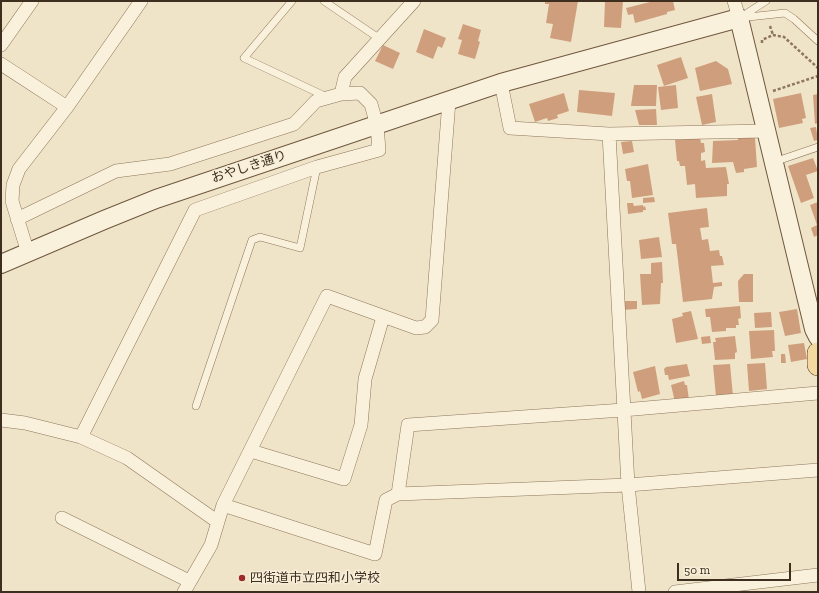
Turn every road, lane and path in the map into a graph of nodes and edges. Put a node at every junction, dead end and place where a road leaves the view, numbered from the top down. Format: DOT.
graph roads {
  1 [pos="32,1"];
  2 [pos="141,1"];
  3 [pos="292,1"];
  4 [pos="324,1"];
  5 [pos="414,1"];
  6 [pos="766,1"];
  7 [pos="737,9"];
  8 [pos="770,26"];
  9 [pos="774,35"];
  10 [pos="380,38"];
  11 [pos="818,40"];
  12 [pos="1,45"];
  13 [pos="762,46"];
  14 [pos="1,64"];
  15 [pos="818,68"];
  16 [pos="818,76"];
  17 [pos="501,83"];
  18 [pos="770,92"];
  19 [pos="341,94"];
  20 [pos="328,98"];
  21 [pos="449,101"];
  22 [pos="67,107"];
  23 [pos="377,126"];
  24 [pos="766,131"];
  25 [pos="609,134"];
  26 [pos="818,147"];
  27 [pos="774,162"];
  28 [pos="317,167"];
  29 [pos="17,219"];
  30 [pos="28,253"];
  31 [pos="1,264"];
  32 [pos="384,316"];
  33 [pos="818,338"];
  34 [pos="818,353"];
  35 [pos="818,365"];
  36 [pos="818,393"];
  37 [pos="196,406"];
  38 [pos="623,410"];
  39 [pos="1,420"];
  40 [pos="81,437"];
  41 [pos="251,451"];
  42 [pos="818,470"];
  43 [pos="628,485"];
  44 [pos="398,494"];
  45 [pos="223,505"];
  46 [pos="62,518"];
  47 [pos="218,522"];
  48 [pos="818,574"];
  49 [pos="187,587"];
  50 [pos="720,589"];
  51 [pos="639,592"];
  52 [pos="675,592"];
  1 -- 12 [label="street"];
  2 -- 22 [label="street"];
  3 -- 20 [label="lane"];
  4 -- 10 [label="lane"];
  5 -- 10 [label="street"];
  6 -- 7 [label="lane"];
  7 -- 11 [label="lane"];
  7 -- 17 [label="street, おやしき通り"];
  7 -- 24 [label="street"];
  8 -- 9 [label="path"];
  9 -- 13 [label="path"];
  9 -- 15 [label="path"];
  10 -- 19 [label="street"];
  14 -- 22 [label="street"];
  16 -- 18 [label="path"];
  17 -- 21 [label="street, おやしき通り"];
  17 -- 25 [label="street"];
  19 -- 20 [label="street"];
  19 -- 23 [label="street"];
  20 -- 29 [label="street"];
  21 -- 23 [label="street, おやしき通り"];
  21 -- 32 [label="street"];
  22 -- 29 [label="street"];
  23 -- 28 [label="street"];
  23 -- 30 [label="street, おやしき通り"];
  24 -- 25 [label="street"];
  24 -- 27 [label="street"];
  25 -- 38 [label="street"];
  26 -- 27 [label="lane"];
  27 -- 33 [label="street"];
  28 -- 37 [label="lane"];
  28 -- 40 [label="street"];
  29 -- 30 [label="street"];
  30 -- 31 [label="street, おやしき通り"];
  32 -- 41 [label="street"];
  32 -- 41 [label="street"];
  34 -- 35 [label="main road"];
  36 -- 38 [label="street"];
  38 -- 43 [label="street"];
  38 -- 44 [label="street"];
  39 -- 40 [label="street"];
  40 -- 47 [label="street"];
  41 -- 45 [label="street"];
  42 -- 43 [label="street"];
  43 -- 44 [label="street"];
  43 -- 51 [label="street"];
  44 -- 45 [label="street"];
  45 -- 47 [label="street"];
  46 -- 49 [label="street"];
  47 -- 49 [label="street"];
  48 -- 50 [label="street"];
  50 -- 52 [label="street"];
}
